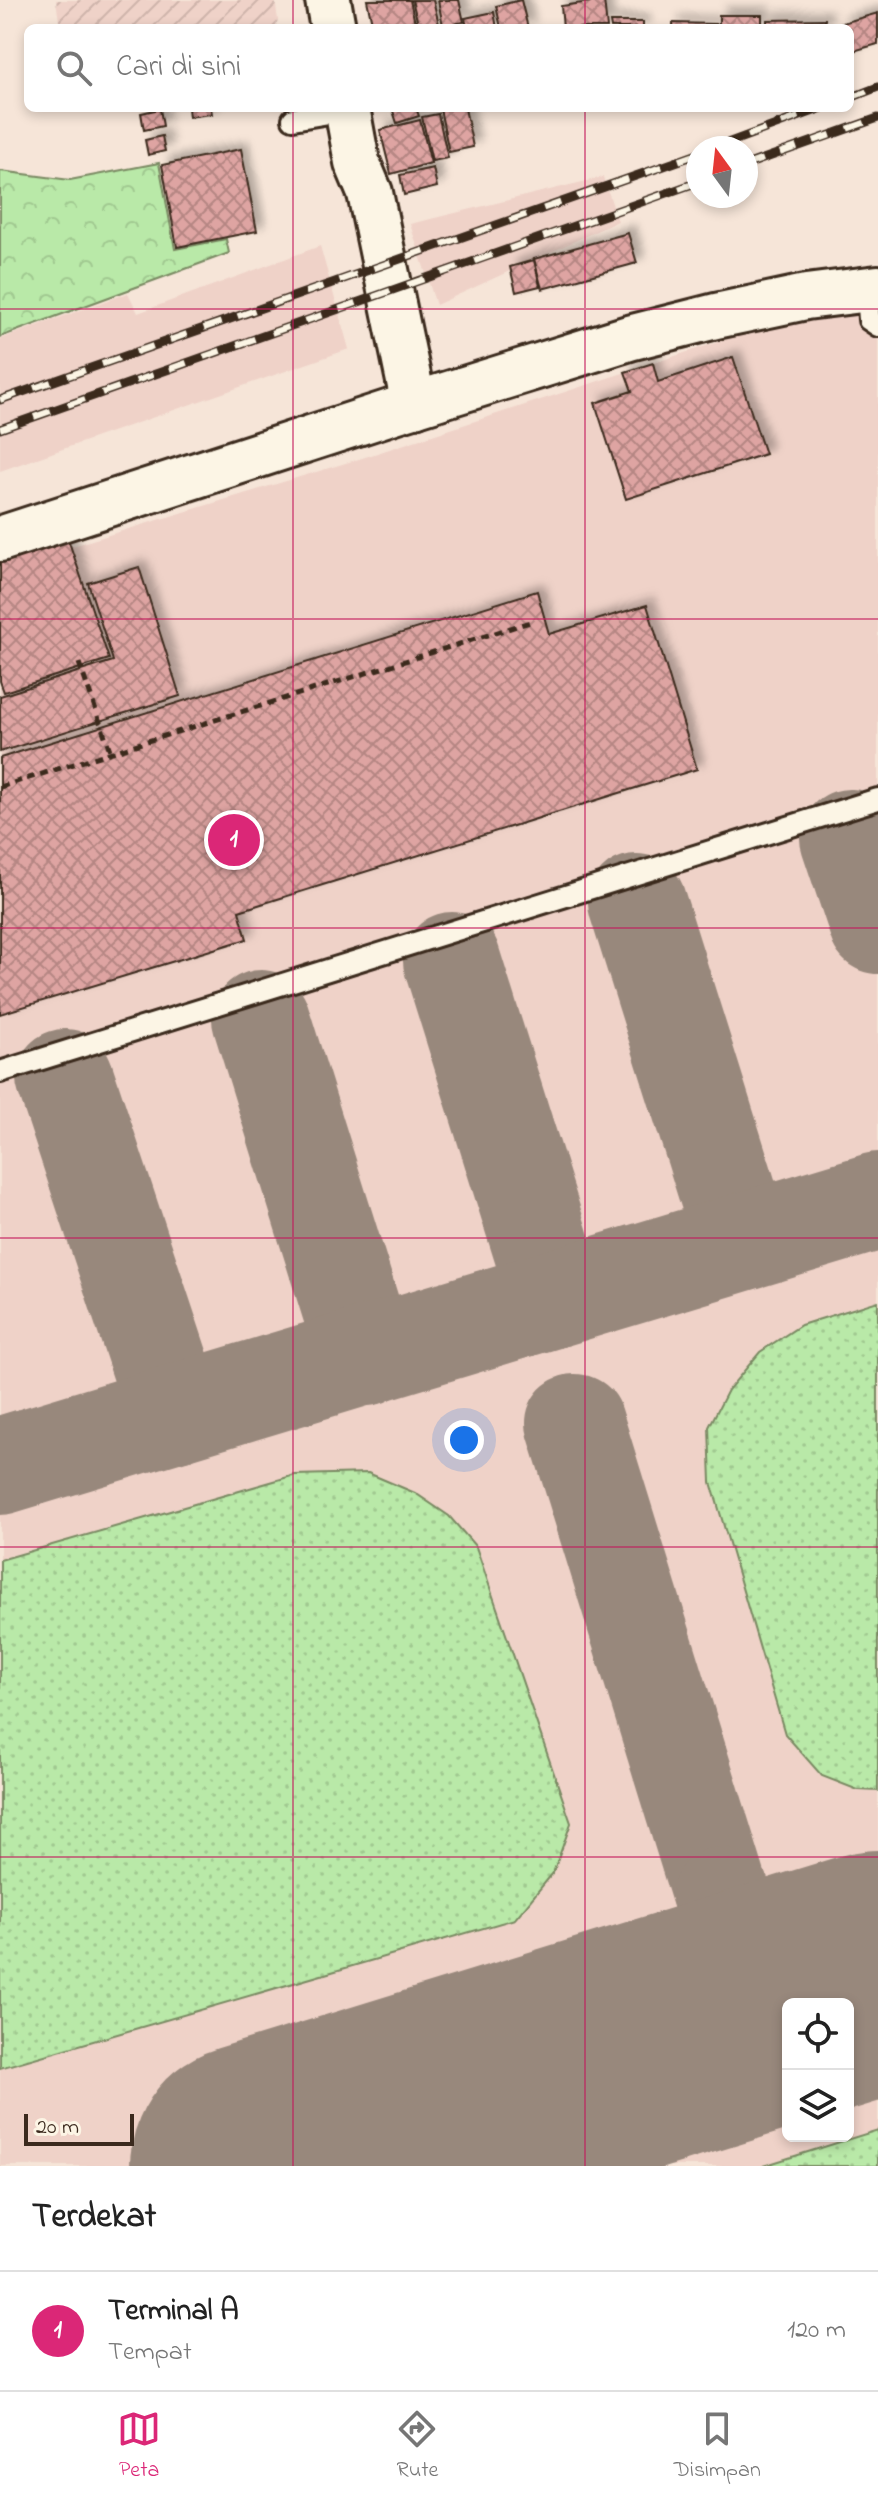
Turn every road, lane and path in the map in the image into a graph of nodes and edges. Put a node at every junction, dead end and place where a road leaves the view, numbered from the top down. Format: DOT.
graph roads {
  1 [pos="328,0"];
  2 [pos="332,24"];
  3 [pos="331,112"];
  4 [pos="348,112"];
  5 [pos="293,119"];
  6 [pos="874,301"];
  7 [pos="394,350"];
  8 [pos="461,390"];
  9 [pos="406,407"];
  10 [pos="356,424"];
  11 [pos="0,539"];
  12 [pos="530,622"];
  13 [pos="79,663"];
  14 [pos="111,753"];
  15 [pos="0,787"];
  16 [pos="878,799"];
  17 [pos="0,1072"];
  1 -- 2 [label="street"];
  3 -- 5 [label="lane"];
  4 -- 7 [label="street"];
  6 -- 8 [label="street"];
  7 -- 8 [label="street"];
  7 -- 9 [label="street"];
  7 -- 10 [label="street"];
  8 -- 9 [label="street"];
  9 -- 10 [label="street"];
  10 -- 11 [label="street"];
  12 -- 14 [label="path"];
  13 -- 14 [label="path"];
  14 -- 15 [label="path"];
  16 -- 17 [label="lane"];
}
